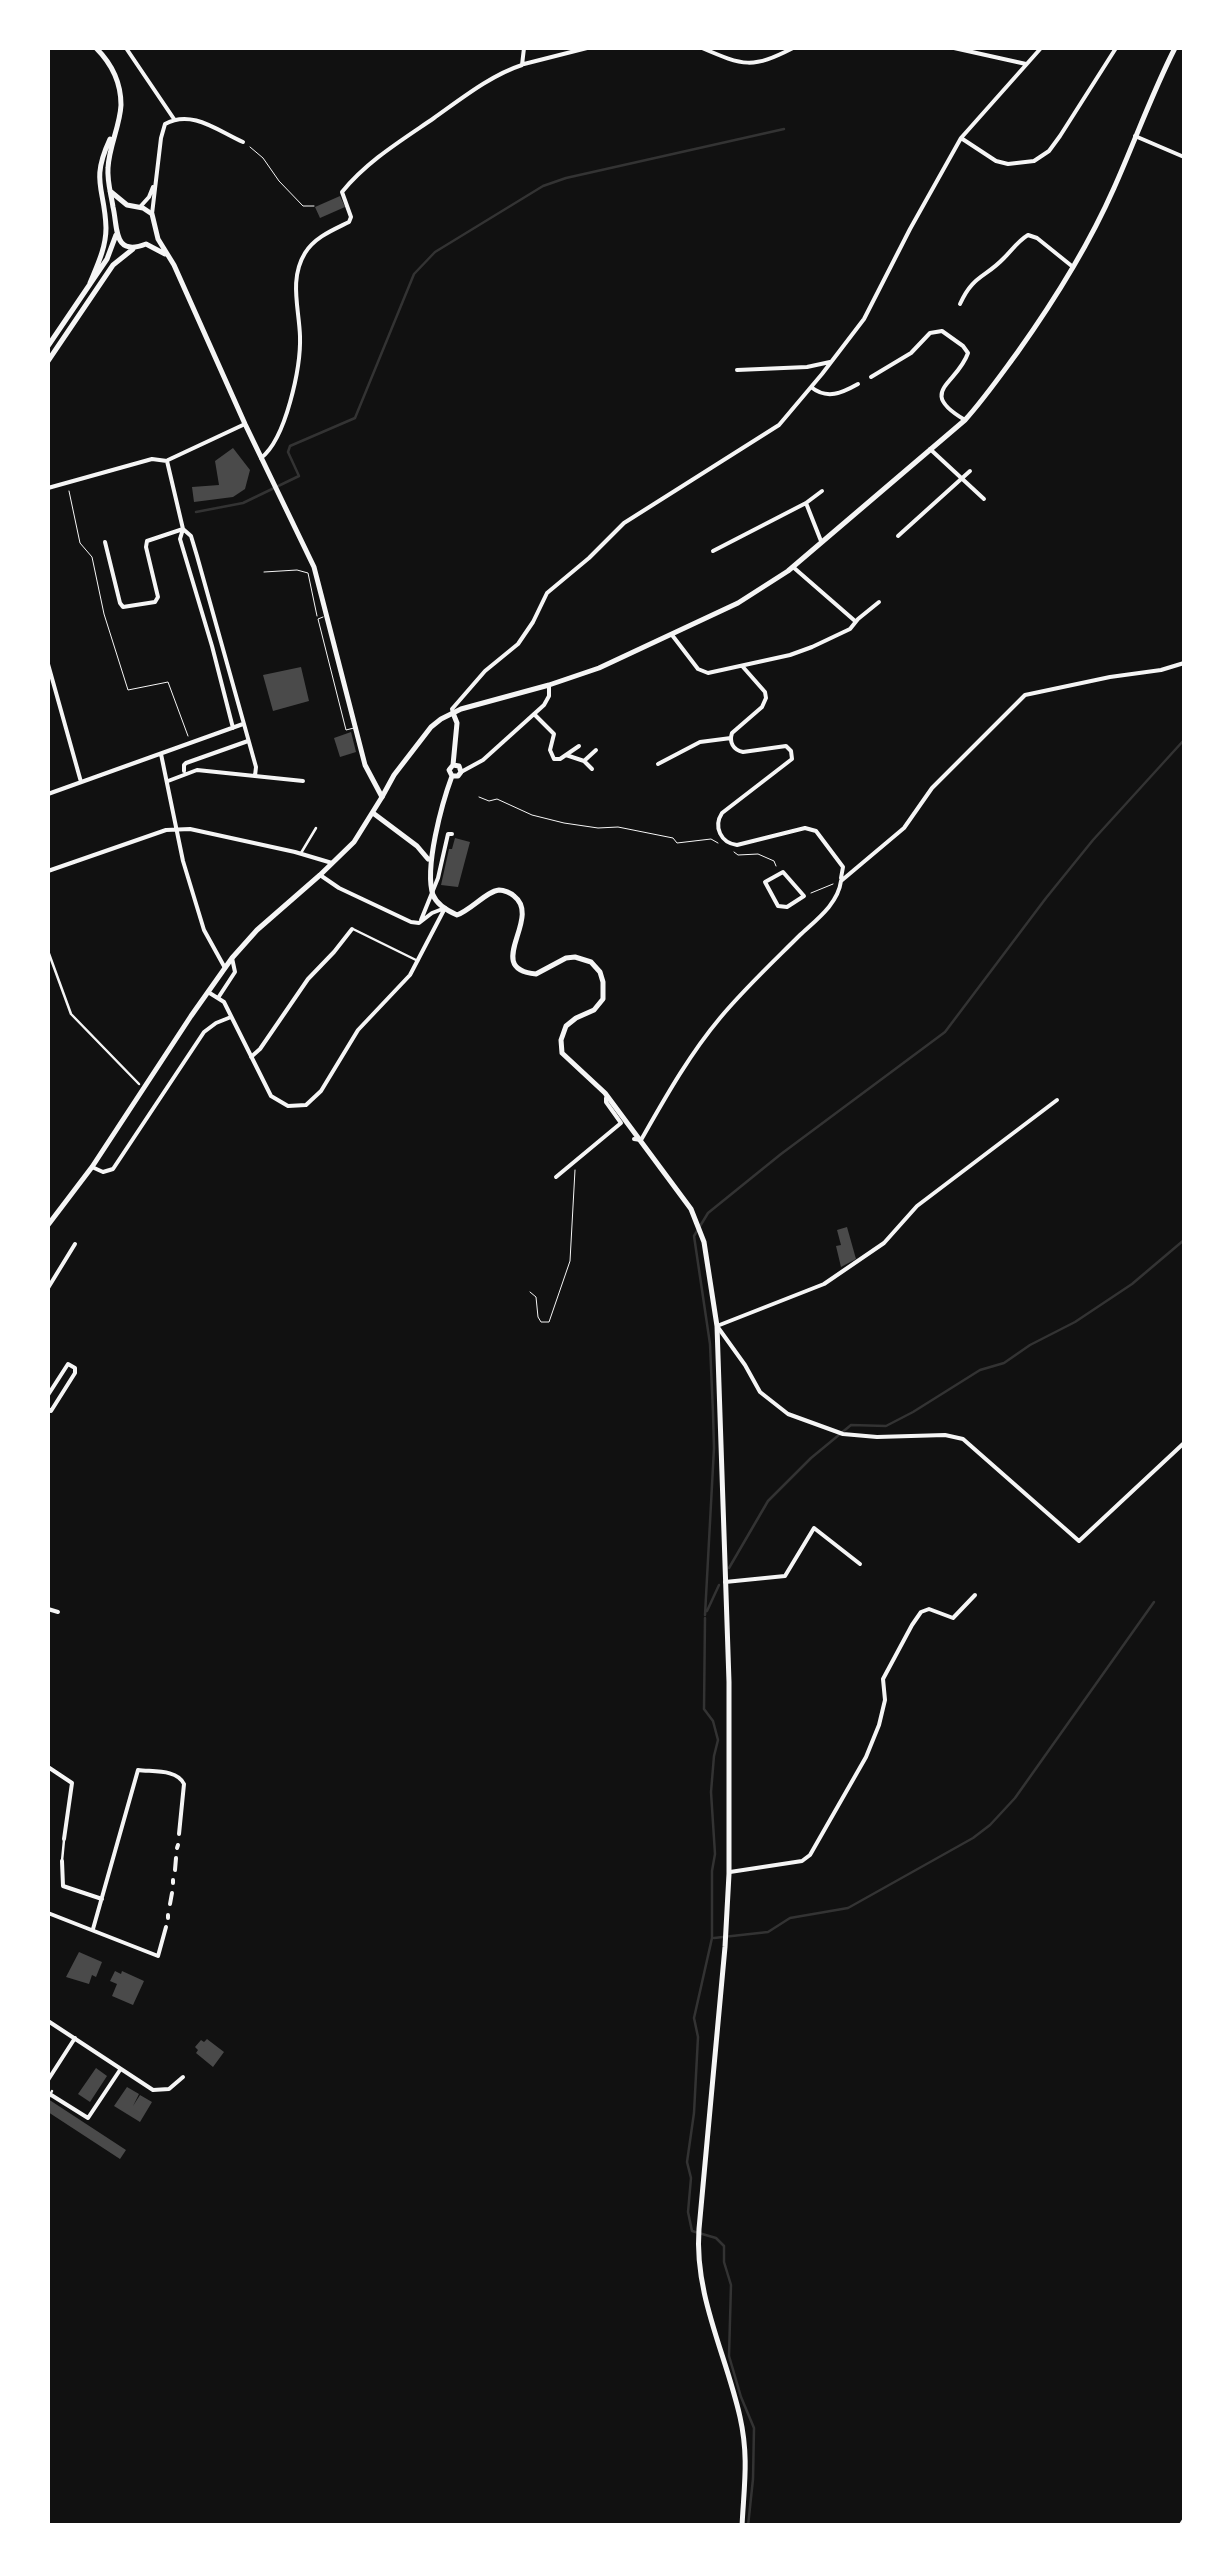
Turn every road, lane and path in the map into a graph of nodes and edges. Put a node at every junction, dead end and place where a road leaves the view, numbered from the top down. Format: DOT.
graph roads {
  1 [pos="96,48"];
  2 [pos="126,48"];
  3 [pos="524,48"];
  4 [pos="587,48"];
  5 [pos="702,48"];
  6 [pos="793,48"];
  7 [pos="954,48"];
  8 [pos="1041,48"];
  9 [pos="1116,48"];
  10 [pos="1176,48"];
  11 [pos="1026,64"];
  12 [pos="522,65"];
  13 [pos="175,119"];
  14 [pos="114,133"];
  15 [pos="1135,136"];
  16 [pos="961,138"];
  17 [pos="243,142"];
  18 [pos="1184,156"];
  19 [pos="155,178"];
  20 [pos="110,191"];
  21 [pos="314,206"];
  22 [pos="130,207"];
  23 [pos="140,207"];
  24 [pos="152,214"];
  25 [pos="116,220"];
  26 [pos="156,231"];
  27 [pos="116,235"];
  28 [pos="146,244"];
  29 [pos="135,248"];
  30 [pos="167,256"];
  31 [pos="1073,267"];
  32 [pos="90,284"];
  33 [pos="960,304"];
  34 [pos="48,346"];
  35 [pos="48,362"];
  36 [pos="830,362"];
  37 [pos="736,370"];
  38 [pos="871,377"];
  39 [pos="858,384"];
  40 [pos="811,388"];
  41 [pos="965,420"];
  42 [pos="244,424"];
  43 [pos="930,449"];
  44 [pos="261,458"];
  45 [pos="167,461"];
  46 [pos="970,470"];
  47 [pos="962,479"];
  48 [pos="68,482"];
  49 [pos="48,488"];
  50 [pos="822,492"];
  51 [pos="984,500"];
  52 [pos="806,503"];
  53 [pos="182,530"];
  54 [pos="898,536"];
  55 [pos="104,542"];
  56 [pos="822,542"];
  57 [pos="713,550"];
  58 [pos="793,567"];
  59 [pos="264,572"];
  60 [pos="879,602"];
  61 [pos="326,616"];
  62 [pos="318,619"];
  63 [pos="855,621"];
  64 [pos="672,636"];
  65 [pos="220,644"];
  66 [pos="212,646"];
  67 [pos="48,664"];
  68 [pos="1184,664"];
  69 [pos="743,666"];
  70 [pos="548,685"];
  71 [pos="453,713"];
  72 [pos="534,714"];
  73 [pos="244,724"];
  74 [pos="356,727"];
  75 [pos="233,728"];
  76 [pos="188,736"];
  77 [pos="731,738"];
  78 [pos="248,741"];
  79 [pos="579,746"];
  80 [pos="596,750"];
  81 [pos="161,754"];
  82 [pos="566,755"];
  83 [pos="584,761"];
  84 [pos="658,764"];
  85 [pos="453,765"];
  86 [pos="592,769"];
  87 [pos="461,772"];
  88 [pos="185,773"];
  89 [pos="255,776"];
  90 [pos="452,776"];
  91 [pos="303,781"];
  92 [pos="81,782"];
  93 [pos="168,782"];
  94 [pos="48,794"];
  95 [pos="479,796"];
  96 [pos="382,797"];
  97 [pos="373,814"];
  98 [pos="316,828"];
  99 [pos="176,829"];
  100 [pos="452,834"];
  101 [pos="726,842"];
  102 [pos="734,852"];
  103 [pos="301,854"];
  104 [pos="430,862"];
  105 [pos="332,864"];
  106 [pos="48,871"];
  107 [pos="778,874"];
  108 [pos="320,876"];
  109 [pos="840,881"];
  110 [pos="432,890"];
  111 [pos="804,896"];
  112 [pos="445,908"];
  113 [pos="420,923"];
  114 [pos="352,929"];
  115 [pos="48,951"];
  116 [pos="232,958"];
  117 [pos="419,961"];
  118 [pos="225,969"];
  119 [pos="208,992"];
  120 [pos="218,998"];
  121 [pos="231,1017"];
  122 [pos="251,1057"];
  123 [pos="139,1084"];
  124 [pos="605,1093"];
  125 [pos="1058,1100"];
  126 [pos="644,1143"];
  127 [pos="576,1160"];
  128 [pos="92,1167"];
  129 [pos="556,1177"];
  130 [pos="48,1225"];
  131 [pos="75,1244"];
  132 [pos="48,1288"];
  133 [pos="530,1292"];
  134 [pos="718,1326"];
  135 [pos="48,1395"];
  136 [pos="48,1408"];
  137 [pos="1184,1443"];
  138 [pos="860,1564"];
  139 [pos="725,1582"];
  140 [pos="975,1595"];
  141 [pos="48,1608"];
  142 [pos="58,1612"];
  143 [pos="48,1767"];
  144 [pos="179,1834"];
  145 [pos="64,1838"];
  146 [pos="176,1858"];
  147 [pos="62,1860"];
  148 [pos="174,1870"];
  149 [pos="729,1872"];
  150 [pos="172,1893"];
  151 [pos="102,1900"];
  152 [pos="170,1904"];
  153 [pos="48,1913"];
  154 [pos="166,1927"];
  155 [pos="93,1930"];
  156 [pos="48,2021"];
  157 [pos="75,2038"];
  158 [pos="121,2069"];
  159 [pos="183,2078"];
  160 [pos="48,2080"];
  161 [pos="50,2094"];
  162 [pos="742,2526"];
  1 -- 14 [label="street"];
  2 -- 13 [label="street"];
  3 -- 12 [label="street"];
  4 -- 12 [label="street"];
  5 -- 6 [label="street"];
  7 -- 11 [label="street"];
  8 -- 11 [label="street"];
  9 -- 16 [label="street"];
  10 -- 15 [label="street"];
  11 -- 16 [label="street"];
  12 -- 44 [label="street"];
  13 -- 17 [label="street"];
  13 -- 19 [label="street"];
  14 -- 20 [label="street"];
  14 -- 32 [label="street"];
  15 -- 18 [label="street"];
  15 -- 31 [label="street"];
  16 -- 36 [label="street"];
  17 -- 21 [label="path"];
  19 -- 23 [label="street"];
  19 -- 24 [label="street"];
  20 -- 22 [label="street"];
  20 -- 25 [label="street"];
  22 -- 23 [label="street"];
  22 -- 25 [label="street"];
  23 -- 24 [label="street"];
  24 -- 26 [label="street"];
  25 -- 27 [label="street"];
  26 -- 28 [label="street"];
  26 -- 30 [label="street"];
  27 -- 29 [label="street"];
  27 -- 32 [label="street"];
  28 -- 29 [label="street"];
  28 -- 30 [label="street"];
  29 -- 35 [label="street"];
  30 -- 42 [label="street"];
  31 -- 33 [label="street"];
  31 -- 41 [label="street"];
  32 -- 34 [label="street"];
  36 -- 37 [label="street"];
  36 -- 40 [label="street"];
  38 -- 41 [label="street"];
  39 -- 40 [label="street"];
  40 -- 71 [label="street"];
  41 -- 43 [label="street"];
  42 -- 44 [label="street"];
  42 -- 45 [label="street"];
  43 -- 47 [label="street"];
  43 -- 56 [label="street"];
  44 -- 61 [label="street"];
  45 -- 48 [label="street"];
  45 -- 53 [label="street"];
  46 -- 47 [label="street"];
  47 -- 51 [label="street"];
  47 -- 54 [label="street"];
  48 -- 49 [label="street"];
  48 -- 76 [label="path"];
  50 -- 52 [label="street"];
  52 -- 56 [label="street"];
  52 -- 57 [label="street"];
  53 -- 55 [label="street"];
  53 -- 65 [label="street"];
  53 -- 66 [label="street"];
  56 -- 58 [label="street"];
  58 -- 63 [label="street"];
  58 -- 64 [label="street"];
  59 -- 62 [label="lane"];
  60 -- 63 [label="street"];
  61 -- 62 [label="lane"];
  61 -- 74 [label="street"];
  62 -- 74 [label="lane"];
  63 -- 69 [label="street"];
  64 -- 69 [label="street"];
  64 -- 70 [label="street"];
  65 -- 66 [label="street"];
  65 -- 73 [label="street"];
  66 -- 75 [label="street"];
  67 -- 92 [label="street"];
  68 -- 109 [label="street"];
  69 -- 77 [label="street"];
  70 -- 71 [label="street"];
  70 -- 72 [label="street"];
  71 -- 85 [label="street"];
  71 -- 96 [label="street"];
  72 -- 82 [label="street"];
  72 -- 87 [label="street"];
  73 -- 75 [label="street"];
  73 -- 78 [label="street"];
  74 -- 96 [label="street"];
  75 -- 81 [label="street"];
  77 -- 84 [label="street"];
  77 -- 101 [label="street"];
  78 -- 88 [label="street"];
  78 -- 89 [label="street"];
  79 -- 82 [label="street"];
  80 -- 83 [label="street"];
  81 -- 92 [label="street"];
  81 -- 93 [label="street"];
  82 -- 83 [label="street"];
  83 -- 86 [label="street"];
  85 -- 87 [label="street"];
  85 -- 90 [label="street"];
  87 -- 90 [label="street"];
  88 -- 89 [label="street"];
  88 -- 93 [label="street"];
  89 -- 91 [label="street"];
  90 -- 104 [label="street"];
  92 -- 94 [label="street"];
  93 -- 99 [label="street"];
  95 -- 101 [label="path"];
  96 -- 97 [label="street"];
  97 -- 104 [label="street"];
  97 -- 105 [label="street"];
  98 -- 103 [label="street"];
  99 -- 103 [label="street"];
  99 -- 106 [label="street"];
  99 -- 118 [label="street"];
  100 -- 110 [label="street"];
  101 -- 109 [label="street"];
  102 -- 107 [label="path"];
  103 -- 105 [label="street"];
  104 -- 110 [label="street"];
  105 -- 108 [label="street"];
  107 -- 111 [label="street"];
  107 -- 111 [label="street"];
  108 -- 113 [label="street"];
  108 -- 116 [label="street"];
  109 -- 111 [label="path"];
  109 -- 126 [label="street"];
  110 -- 112 [label="street"];
  110 -- 113 [label="street"];
  112 -- 113 [label="street"];
  112 -- 117 [label="street"];
  112 -- 124 [label="street"];
  114 -- 117 [label="street"];
  114 -- 122 [label="street"];
  115 -- 123 [label="street"];
  116 -- 118 [label="street"];
  116 -- 120 [label="street"];
  117 -- 122 [label="street"];
  118 -- 119 [label="street"];
  119 -- 120 [label="street"];
  119 -- 128 [label="street"];
  120 -- 121 [label="street"];
  121 -- 122 [label="street"];
  121 -- 128 [label="street"];
  124 -- 126 [label="street"];
  124 -- 127 [label="street"];
  125 -- 134 [label="street"];
  126 -- 134 [label="street"];
  127 -- 129 [label="street"];
  127 -- 133 [label="path"];
  128 -- 130 [label="street"];
  131 -- 132 [label="street"];
  134 -- 137 [label="street"];
  134 -- 139 [label="street"];
  135 -- 136 [label="street"];
  138 -- 139 [label="street"];
  139 -- 149 [label="street"];
  140 -- 149 [label="street"];
  141 -- 142 [label="street"];
  143 -- 145 [label="street"];
  144 -- 151 [label="street"];
  145 -- 147 [label="street"];
  146 -- 148 [label="street"];
  147 -- 151 [label="street"];
  149 -- 162 [label="street"];
  150 -- 152 [label="street"];
  151 -- 155 [label="street"];
  153 -- 155 [label="street"];
  154 -- 155 [label="street"];
  156 -- 157 [label="street"];
  157 -- 158 [label="street"];
  157 -- 160 [label="street"];
  158 -- 159 [label="street"];
  158 -- 161 [label="street"];
}
